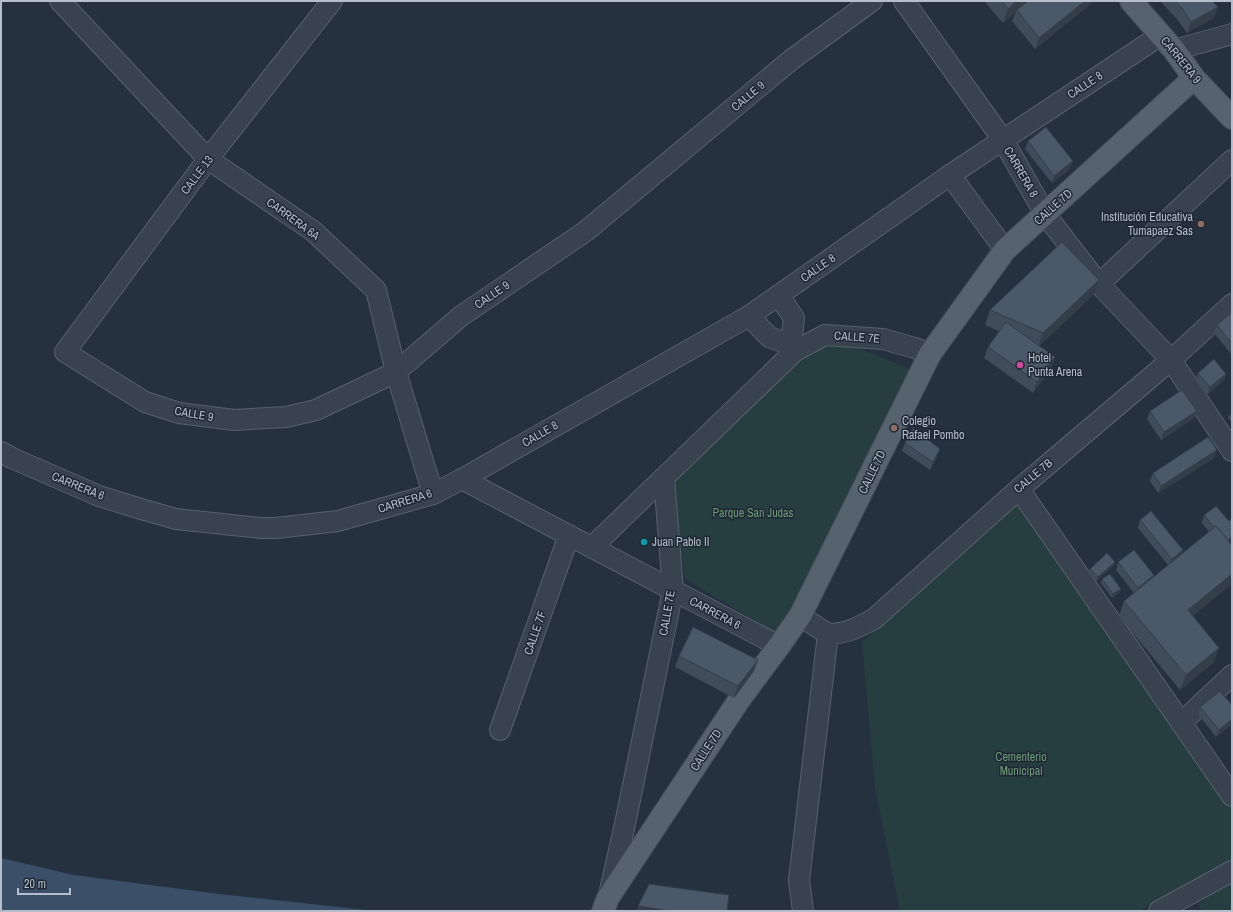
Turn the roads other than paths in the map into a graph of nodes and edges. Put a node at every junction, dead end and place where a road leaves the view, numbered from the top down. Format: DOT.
graph roads {
  1 [pos="60,1"];
  2 [pos="332,1"];
  3 [pos="872,1"];
  4 [pos="904,1"];
  5 [pos="1131,1"];
  6 [pos="1232,34"];
  7 [pos="1167,43"];
  8 [pos="1194,78"];
  9 [pos="1232,118"];
  10 [pos="1002,140"];
  11 [pos="208,159"];
  12 [pos="1232,160"];
  13 [pos="950,175"];
  14 [pos="1045,214"];
  15 [pos="1005,250"];
  16 [pos="1099,284"];
  17 [pos="779,296"];
  18 [pos="1232,304"];
  19 [pos="750,316"];
  20 [pos="793,348"];
  21 [pos="65,352"];
  22 [pos="930,354"];
  23 [pos="1170,360"];
  24 [pos="396,372"];
  25 [pos="1232,451"];
  26 [pos="1,452"];
  27 [pos="664,478"];
  28 [pos="462,479"];
  29 [pos="1018,488"];
  30 [pos="433,494"];
  31 [pos="569,536"];
  32 [pos="592,547"];
  33 [pos="672,590"];
  34 [pos="800,616"];
  35 [pos="828,634"];
  36 [pos="780,646"];
  37 [pos="1232,675"];
  38 [pos="1181,723"];
  39 [pos="500,730"];
  40 [pos="1232,796"];
  41 [pos="1232,870"];
  42 [pos="606,905"];
  43 [pos="803,911"];
  44 [pos="1159,911"];
  1 -- 11 [label="street, CARRERA 6A"];
  2 -- 11 [label="street, CALLE 13"];
  3 -- 24 [label="street, CALLE 9"];
  4 -- 10 [label="street, CARRERA 8"];
  5 -- 7 [label="main road, CARRERA 9"];
  6 -- 7 [label="street, CALLE 8"];
  7 -- 8 [label="main road, CARRERA 9"];
  7 -- 10 [label="street, CALLE 8"];
  8 -- 9 [label="main road, CARRERA 9"];
  8 -- 14 [label="main road, CALLE 7D"];
  10 -- 13 [label="street, CALLE 8"];
  10 -- 14 [label="street, CARRERA 8"];
  11 -- 21 [label="street, CALLE 13"];
  11 -- 24 [label="street, CARRERA 6A"];
  12 -- 16 [label="street"];
  13 -- 15 [label="street"];
  13 -- 17 [label="street, CALLE 8"];
  14 -- 15 [label="main road, CALLE 7D"];
  14 -- 16 [label="street, CARRERA 8"];
  15 -- 22 [label="main road, CALLE 7D"];
  16 -- 23 [label="street, CARRERA 8"];
  17 -- 19 [label="street, CALLE 8"];
  17 -- 20 [label="street"];
  18 -- 23 [label="street, CALLE 7B"];
  19 -- 20 [label="street"];
  19 -- 28 [label="street, CALLE 8"];
  20 -- 22 [label="street, CALLE 7E"];
  20 -- 27 [label="street, CALLE 7E"];
  21 -- 24 [label="street, CALLE 9"];
  22 -- 34 [label="main road, CALLE 7D"];
  23 -- 25 [label="street, CARRERA 8"];
  23 -- 29 [label="street, CALLE 7B"];
  24 -- 30 [label="street, CARRERA 6A"];
  26 -- 30 [label="street, CARRERA 6"];
  27 -- 32 [label="street"];
  27 -- 33 [label="street, CALLE 7E"];
  28 -- 30 [label="street, CARRERA 6"];
  28 -- 31 [label="street, CARRERA 6"];
  29 -- 35 [label="street, CALLE 7B"];
  29 -- 38 [label="street"];
  31 -- 32 [label="street, CARRERA 6"];
  31 -- 39 [label="street, CALLE 7F"];
  32 -- 33 [label="street, CARRERA 6"];
  33 -- 36 [label="street, CARRERA 6"];
  33 -- 42 [label="street, CALLE 7E"];
  34 -- 35 [label="street"];
  34 -- 36 [label="main road, CALLE 7D"];
  35 -- 43 [label="street"];
  36 -- 42 [label="main road, CALLE 7D"];
  37 -- 38 [label="street"];
  38 -- 40 [label="street"];
  41 -- 44 [label="street"];
}
